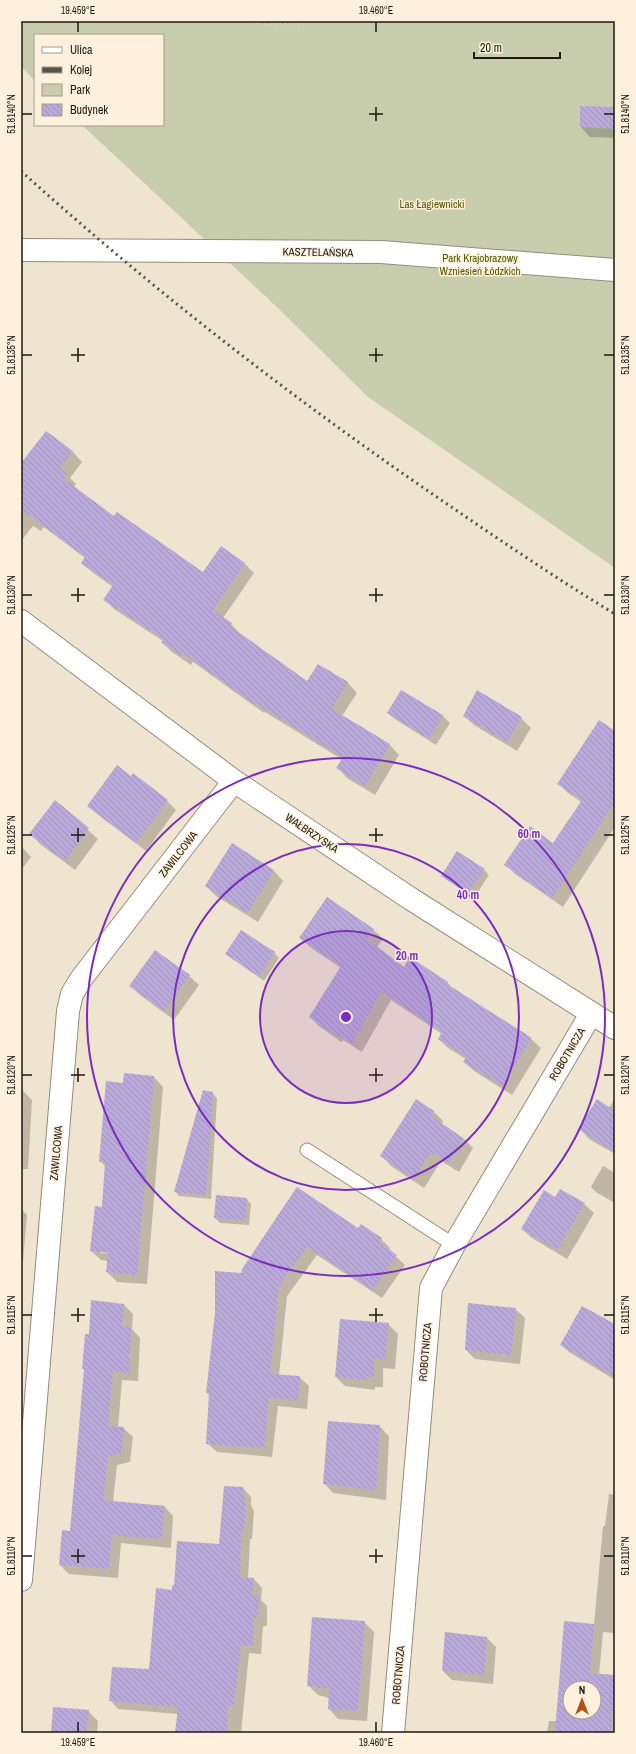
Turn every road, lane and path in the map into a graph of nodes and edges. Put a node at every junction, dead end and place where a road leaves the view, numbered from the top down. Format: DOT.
graph roads {
  1 [pos="21,250"];
  2 [pos="615,270"];
  3 [pos="21,621"];
  4 [pos="234,781"];
  5 [pos="591,1014"];
  6 [pos="615,1028"];
  7 [pos="306,1150"];
  8 [pos="454,1245"];
  9 [pos="21,1580"];
  10 [pos="393,1733"];
  1 -- 2 [label="street, KASZTELAŃSKA"];
  3 -- 4 [label="street, WAŁBRZYSKA"];
  4 -- 5 [label="street, WAŁBRZYSKA"];
  4 -- 9 [label="street, ZAWILCOWA"];
  5 -- 6 [label="street, WAŁBRZYSKA"];
  5 -- 8 [label="street, ROBOTNICZA"];
  7 -- 8 [label="lane"];
  8 -- 10 [label="street, ROBOTNICZA"];
}
